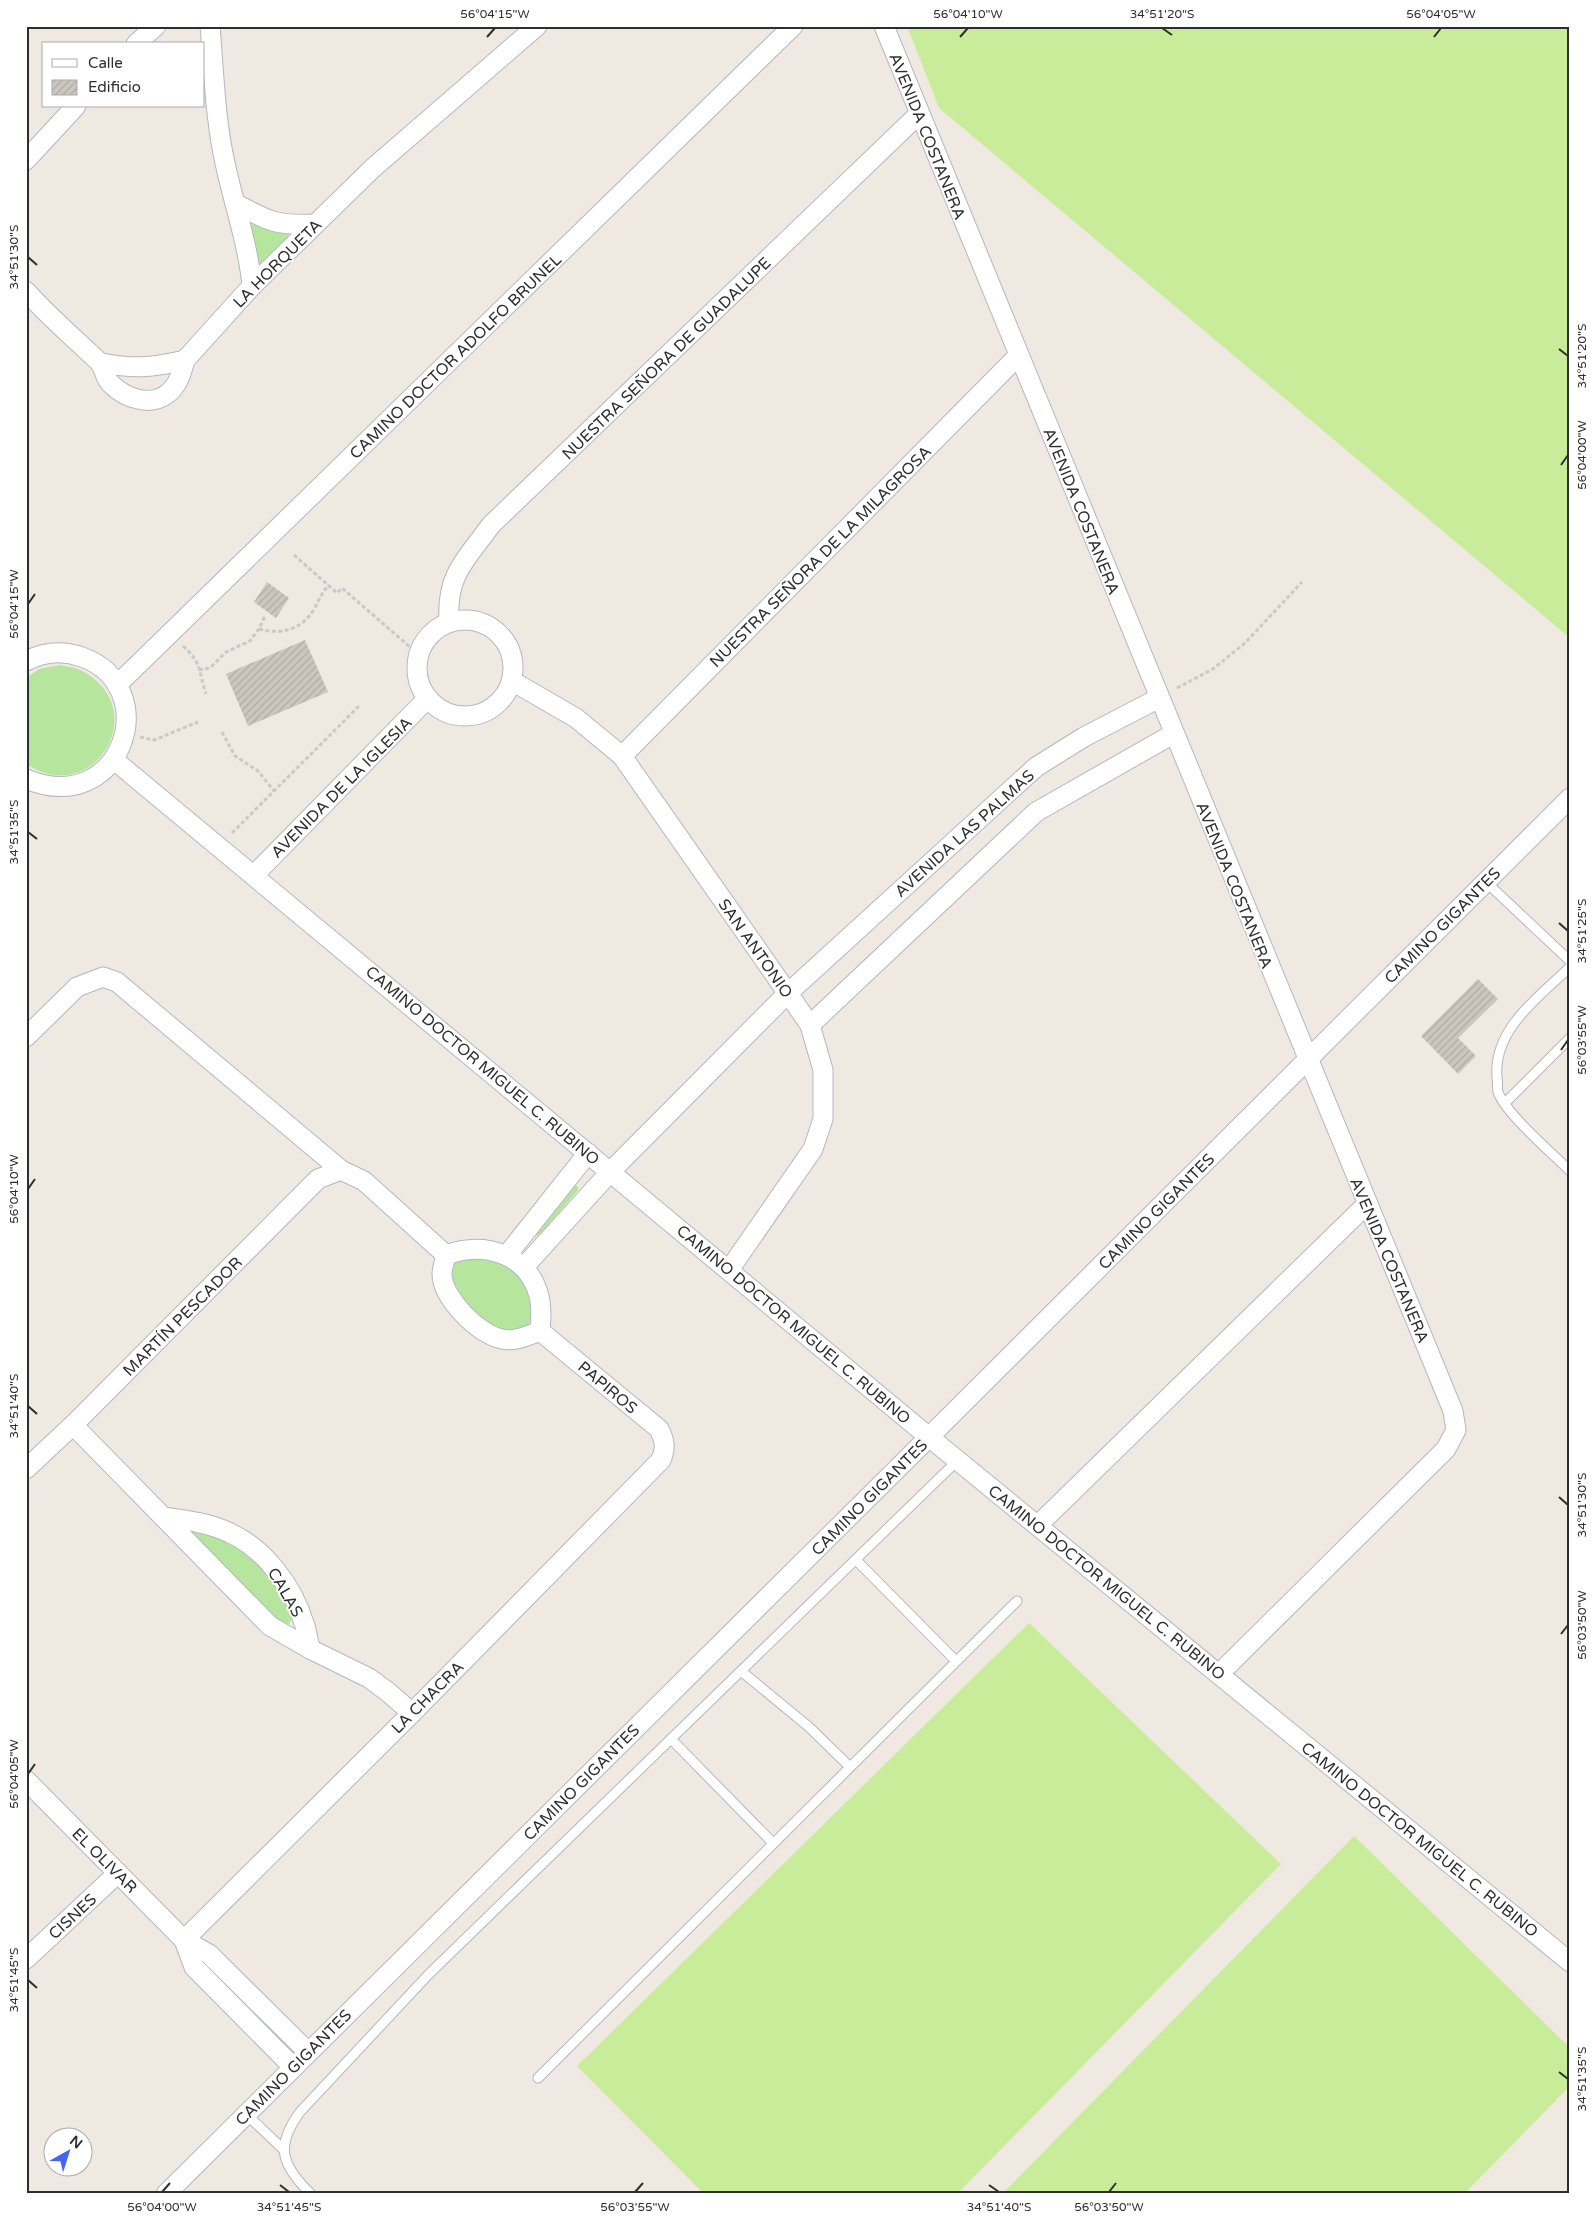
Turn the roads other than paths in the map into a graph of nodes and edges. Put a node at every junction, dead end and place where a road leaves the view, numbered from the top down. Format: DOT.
graph roads {
  1 [pos="156,26"];
  2 [pos="210,26"];
  3 [pos="537,26"];
  4 [pos="793,26"];
  5 [pos="884,26"];
  6 [pos="138,42"];
  7 [pos="74,108"];
  8 [pos="918,114"];
  9 [pos="26,160"];
  10 [pos="235,203"];
  11 [pos="315,224"];
  12 [pos="252,286"];
  13 [pos="26,291"];
  14 [pos="1018,356"];
  15 [pos="185,360"];
  16 [pos="101,363"];
  17 [pos="449,622"];
  18 [pos="26,661"];
  19 [pos="512,681"];
  20 [pos="117,685"];
  21 [pos="428,698"];
  22 [pos="1159,698"];
  23 [pos="1173,734"];
  24 [pos="622,756"];
  25 [pos="114,760"];
  26 [pos="26,779"];
  27 [pos="1570,798"];
  28 [pos="254,875"];
  29 [pos="1486,882"];
  30 [pos="1570,962"];
  31 [pos="1570,967"];
  32 [pos="787,994"];
  33 [pos="810,1026"];
  34 [pos="26,1037"];
  35 [pos="1570,1038"];
  36 [pos="1307,1060"];
  37 [pos="1505,1103"];
  38 [pos="588,1153"];
  39 [pos="341,1170"];
  40 [pos="611,1171"];
  41 [pos="1570,1171"];
  42 [pos="1367,1204"];
  43 [pos="446,1255"];
  44 [pos="507,1255"];
  45 [pos="524,1267"];
  46 [pos="730,1270"];
  47 [pos="540,1331"];
  48 [pos="73,1425"];
  49 [pos="929,1437"];
  50 [pos="665,1450"];
  51 [pos="959,1460"];
  52 [pos="26,1468"];
  53 [pos="164,1516"];
  54 [pos="1038,1524"];
  55 [pos="856,1560"];
  56 [pos="1017,1601"];
  57 [pos="310,1649"];
  58 [pos="956,1661"];
  59 [pos="741,1672"];
  60 [pos="1219,1674"];
  61 [pos="412,1713"];
  62 [pos="671,1739"];
  63 [pos="850,1767"];
  64 [pos="26,1780"];
  65 [pos="773,1844"];
  66 [pos="118,1873"];
  67 [pos="184,1940"];
  68 [pos="26,1959"];
  69 [pos="1570,1962"];
  70 [pos="308,2052"];
  71 [pos="293,2067"];
  72 [pos="538,2078"];
  73 [pos="246,2114"];
  74 [pos="283,2149"];
  75 [pos="166,2194"];
  76 [pos="311,2194"];
  1 -- 6 [label="street"];
  2 -- 10 [label="street"];
  3 -- 11 [label="street, LA HORQUETA"];
  4 -- 20 [label="street, CAMINO DOCTOR ADOLFO BRUNEL"];
  5 -- 8 [label="street, AVENIDA COSTANERA"];
  7 -- 9 [label="street"];
  8 -- 14 [label="street, AVENIDA COSTANERA"];
  8 -- 17 [label="street, NUESTRA SEÑORA DE GUADALUPE"];
  10 -- 11 [label="street"];
  10 -- 12 [label="street"];
  11 -- 12 [label="street, LA HORQUETA"];
  12 -- 15 [label="street, LA HORQUETA"];
  13 -- 16 [label="street"];
  14 -- 22 [label="street, AVENIDA COSTANERA"];
  14 -- 24 [label="street, NUESTRA SEÑORA DE LA MILAGROSA"];
  15 -- 16 [label="street"];
  15 -- 16 [label="street, LA HORQUETA"];
  17 -- 19 [label="street"];
  17 -- 21 [label="street"];
  18 -- 20 [label="street"];
  19 -- 21 [label="street"];
  19 -- 24 [label="street, SAN ANTONIO"];
  20 -- 25 [label="street"];
  21 -- 28 [label="street, AVENIDA DE LA IGLESIA"];
  22 -- 23 [label="street, AVENIDA COSTANERA"];
  22 -- 32 [label="street, AVENIDA LAS PALMAS"];
  23 -- 33 [label="street, AVENIDA LAS PALMAS"];
  23 -- 36 [label="street, AVENIDA COSTANERA"];
  24 -- 32 [label="street, SAN ANTONIO"];
  25 -- 26 [label="street"];
  25 -- 28 [label="street, CAMINO DOCTOR MIGUEL C. RUBINO"];
  27 -- 29 [label="street, CAMINO GIGANTES"];
  28 -- 38 [label="street, CAMINO DOCTOR MIGUEL C. RUBINO"];
  29 -- 30 [label="lane"];
  29 -- 36 [label="street, CAMINO GIGANTES"];
  31 -- 37 [label="lane"];
  32 -- 33 [label="street, SAN ANTONIO"];
  32 -- 40 [label="street, AVENIDA LAS PALMAS"];
  33 -- 46 [label="street, SAN ANTONIO"];
  34 -- 39 [label="street"];
  35 -- 37 [label="lane"];
  36 -- 42 [label="street, AVENIDA COSTANERA"];
  36 -- 49 [label="street, CAMINO GIGANTES"];
  37 -- 41 [label="lane"];
  38 -- 40 [label="street, CAMINO DOCTOR MIGUEL C. RUBINO"];
  38 -- 44 [label="street"];
  39 -- 43 [label="street"];
  39 -- 48 [label="street, MARTÍN PESCADOR"];
  40 -- 45 [label="street"];
  40 -- 46 [label="street, CAMINO DOCTOR MIGUEL C. RUBINO"];
  42 -- 54 [label="street"];
  42 -- 60 [label="street, AVENIDA COSTANERA"];
  43 -- 44 [label="street"];
  43 -- 47 [label="street"];
  44 -- 45 [label="street"];
  45 -- 47 [label="street"];
  46 -- 49 [label="street, CAMINO DOCTOR MIGUEL C. RUBINO"];
  47 -- 50 [label="street, PAPIROS"];
  48 -- 52 [label="street, MARTÍN PESCADOR"];
  48 -- 53 [label="street, CALAS"];
  49 -- 51 [label="street, CAMINO DOCTOR MIGUEL C. RUBINO"];
  49 -- 70 [label="street, CAMINO GIGANTES"];
  50 -- 61 [label="street, LA CHACRA"];
  51 -- 54 [label="street, CAMINO DOCTOR MIGUEL C. RUBINO"];
  51 -- 55 [label="lane"];
  53 -- 57 [label="street, CALAS"];
  53 -- 57 [label="street, CALAS"];
  54 -- 60 [label="street, CAMINO DOCTOR MIGUEL C. RUBINO"];
  55 -- 58 [label="lane"];
  55 -- 59 [label="lane"];
  56 -- 58 [label="lane"];
  57 -- 61 [label="street, CALAS"];
  58 -- 63 [label="lane"];
  59 -- 62 [label="lane"];
  59 -- 63 [label="lane"];
  60 -- 69 [label="street, CAMINO DOCTOR MIGUEL C. RUBINO"];
  61 -- 67 [label="street, LA CHACRA"];
  62 -- 65 [label="lane"];
  62 -- 74 [label="lane"];
  63 -- 65 [label="lane"];
  64 -- 66 [label="street, EL OLIVAR"];
  65 -- 72 [label="lane"];
  66 -- 67 [label="street, EL OLIVAR"];
  66 -- 68 [label="street, CISNES"];
  67 -- 70 [label="street, EL OLIVAR"];
  67 -- 71 [label="street, EL OLIVAR"];
  70 -- 71 [label="street, CAMINO GIGANTES"];
  71 -- 73 [label="street, CAMINO GIGANTES"];
  73 -- 74 [label="lane"];
  73 -- 75 [label="street, CAMINO GIGANTES"];
  74 -- 76 [label="lane"];
}
